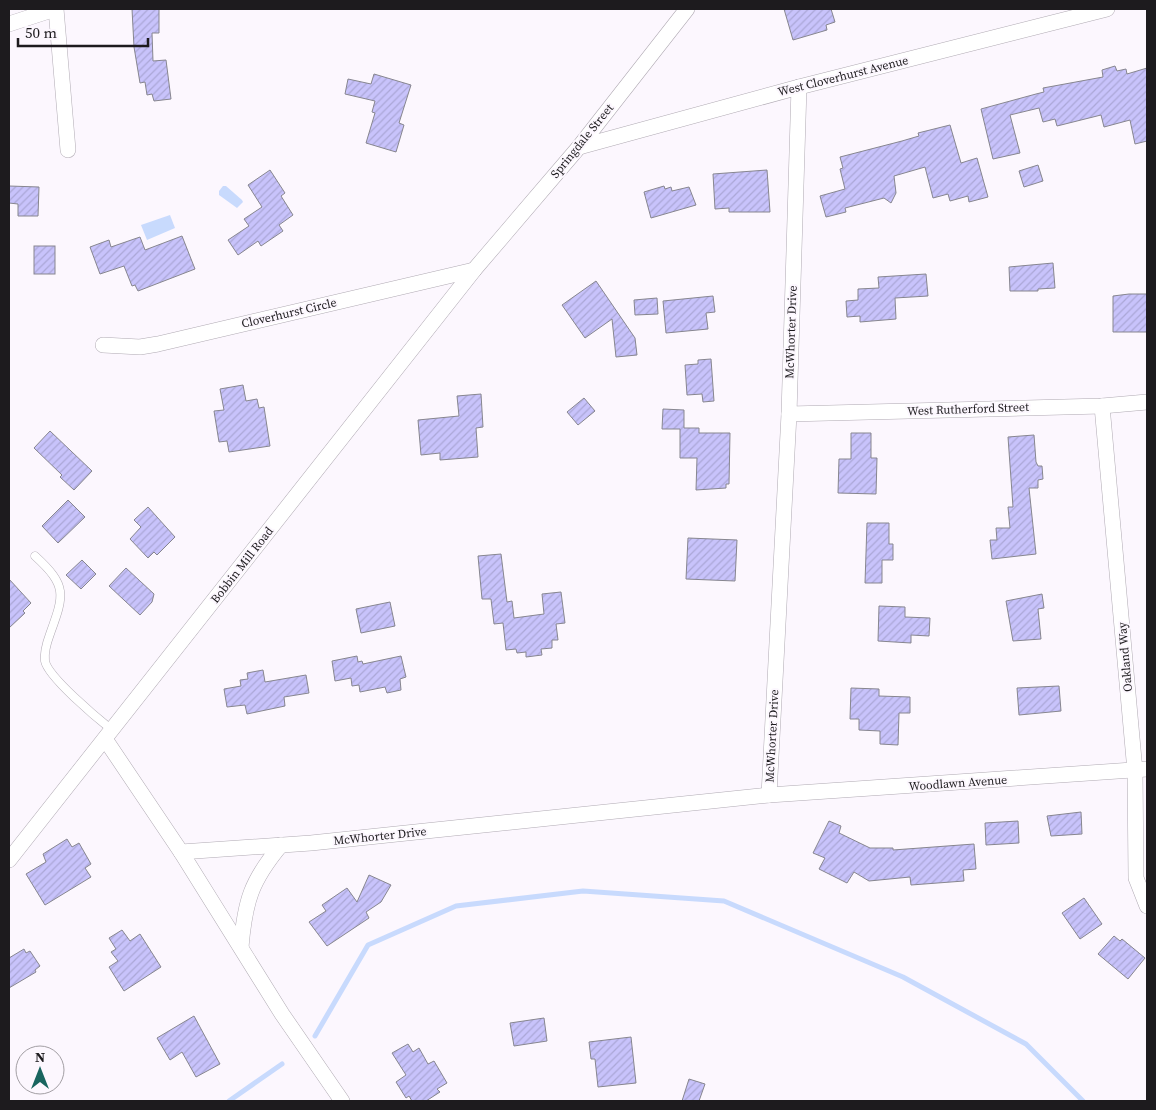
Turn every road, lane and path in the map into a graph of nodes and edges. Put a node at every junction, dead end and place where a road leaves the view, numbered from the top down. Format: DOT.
graph roads {
  1 [pos="56,9"];
  2 [pos="687,9"];
  3 [pos="1107,9"];
  4 [pos="9,24"];
  5 [pos="799,87"];
  6 [pos="579,146"];
  7 [pos="68,150"];
  8 [pos="474,270"];
  9 [pos="104,345"];
  10 [pos="1147,402"];
  11 [pos="1102,406"];
  12 [pos="788,414"];
  13 [pos="35,556"];
  14 [pos="109,734"];
  15 [pos="1141,770"];
  16 [pos="769,795"];
  17 [pos="281,845"];
  18 [pos="181,852"];
  19 [pos="9,860"];
  20 [pos="1147,906"];
  21 [pos="241,948"];
  22 [pos="342,1101"];
  1 -- 4 [label="street"];
  1 -- 7 [label="street"];
  2 -- 6 [label="street, Springdale Street"];
  3 -- 5 [label="street, West Cloverhurst Avenue"];
  5 -- 6 [label="street, West Cloverhurst Avenue"];
  5 -- 12 [label="street, McWhorter Drive"];
  6 -- 8 [label="street, Springdale Street"];
  8 -- 9 [label="street, Cloverhurst Circle"];
  8 -- 14 [label="street, Bobbin Mill Road"];
  10 -- 11 [label="street, West Rutherford Street"];
  11 -- 12 [label="street, West Rutherford Street"];
  11 -- 15 [label="street, Oakland Way"];
  12 -- 16 [label="street, McWhorter Drive"];
  13 -- 14 [label="lane"];
  14 -- 18 [label="street"];
  14 -- 19 [label="street, Bobbin Mill Road"];
  15 -- 16 [label="street, Woodlawn Avenue"];
  15 -- 20 [label="street, Oakland Way"];
  16 -- 17 [label="street, McWhorter Drive"];
  17 -- 18 [label="street, McWhorter Drive"];
  17 -- 21 [label="street"];
  18 -- 21 [label="street"];
  21 -- 22 [label="street"];
}
